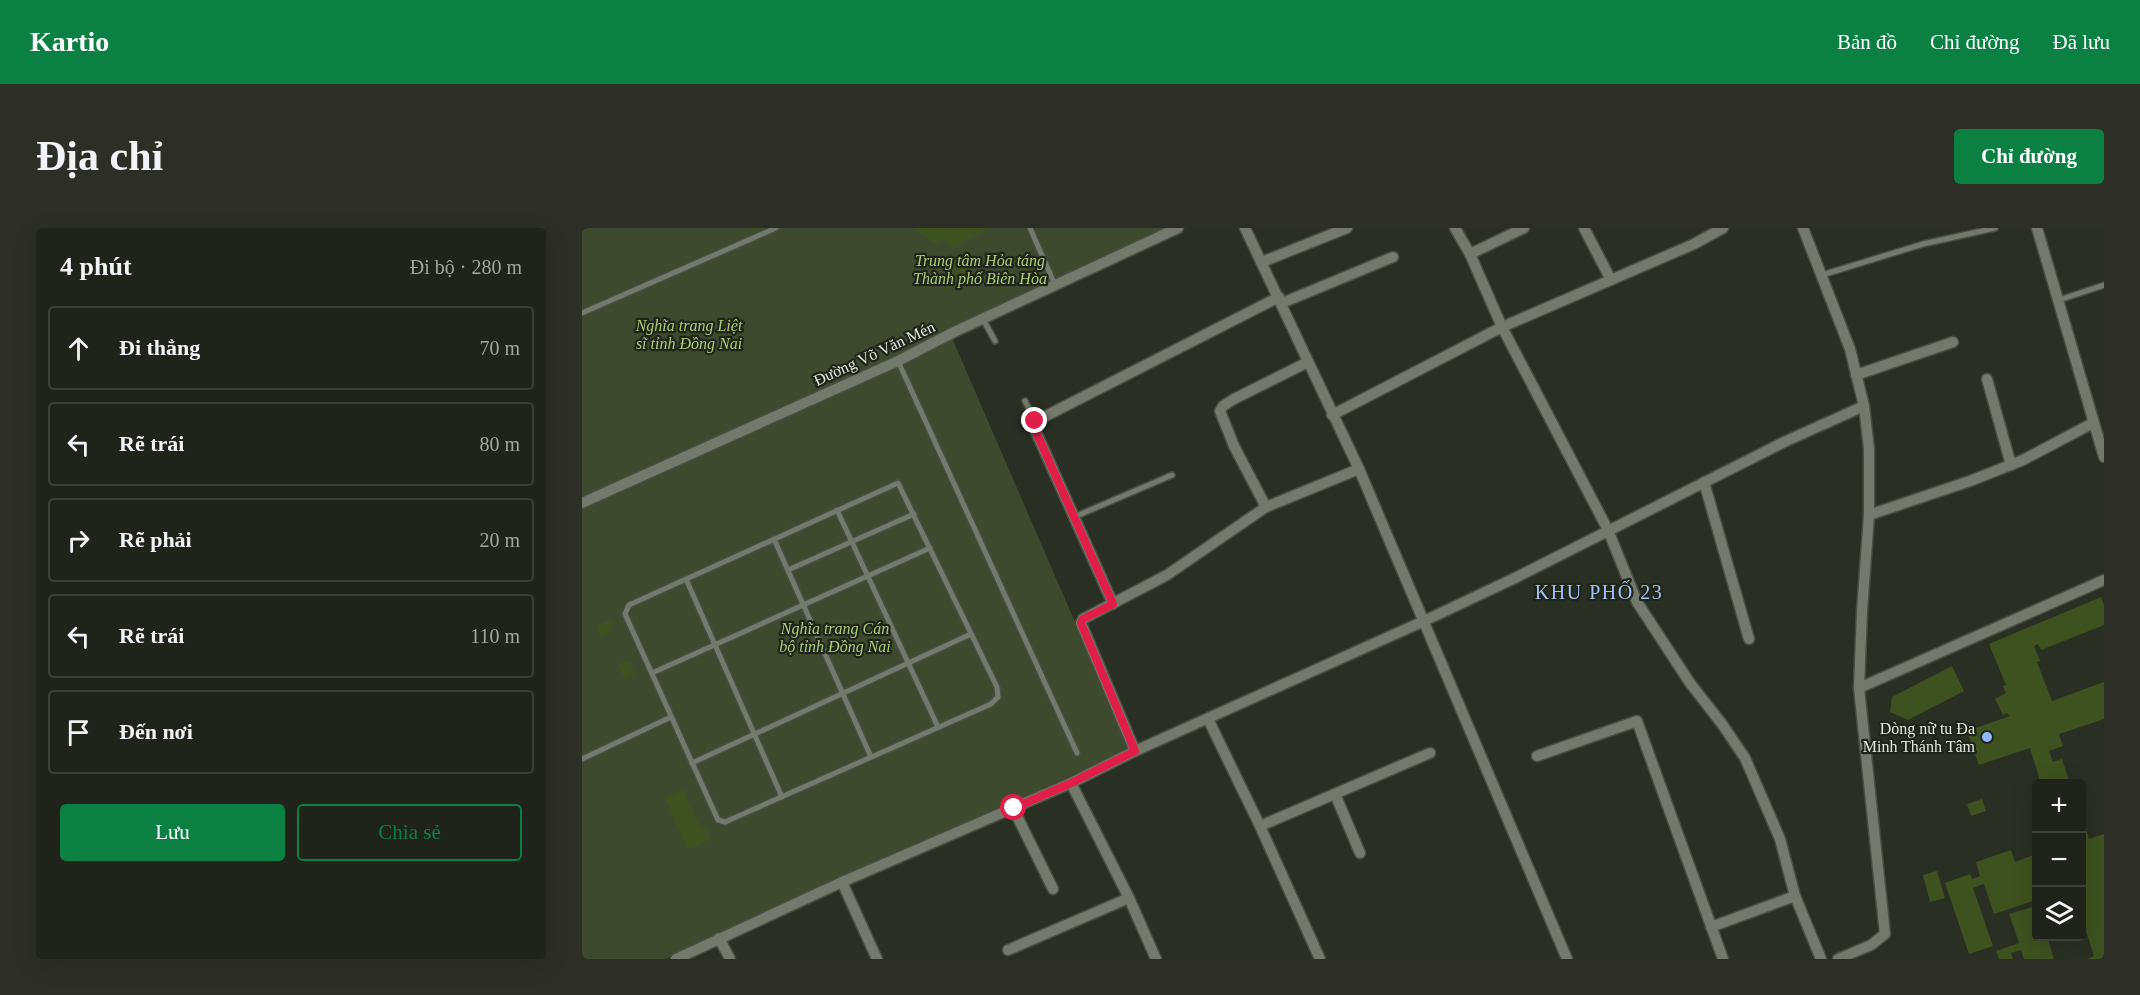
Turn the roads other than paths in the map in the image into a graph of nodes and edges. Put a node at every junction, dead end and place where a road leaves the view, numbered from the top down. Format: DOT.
graph roads {
  1 [pos="776,228"];
  2 [pos="1030,228"];
  3 [pos="1178,228"];
  4 [pos="1245,228"];
  5 [pos="1347,228"];
  6 [pos="1455,228"];
  7 [pos="1524,228"];
  8 [pos="1584,228"];
  9 [pos="1723,228"];
  10 [pos="1803,228"];
  11 [pos="1995,228"];
  12 [pos="2037,228"];
  13 [pos="1470,254"];
  14 [pos="1393,257"];
  15 [pos="1262,262"];
  16 [pos="1822,275"];
  17 [pos="1611,280"];
  18 [pos="1055,285"];
  19 [pos="2104,285"];
  20 [pos="1280,300"];
  21 [pos="2059,300"];
  22 [pos="582,313"];
  23 [pos="983,319"];
  24 [pos="1502,327"];
  25 [pos="995,341"];
  26 [pos="1953,342"];
  27 [pos="898,361"];
  28 [pos="1308,362"];
  29 [pos="1856,375"];
  30 [pos="1987,379"];
  31 [pos="1025,401"];
  32 [pos="1864,406"];
  33 [pos="1332,415"];
  34 [pos="1035,421"];
  35 [pos="2093,423"];
  36 [pos="2103,450"];
  37 [pos="2011,465"];
  38 [pos="1359,470"];
  39 [pos="1172,476"];
  40 [pos="1704,482"];
  41 [pos="582,503"];
  42 [pos="1266,507"];
  43 [pos="837,510"];
  44 [pos="914,514"];
  45 [pos="1869,515"];
  46 [pos="1074,517"];
  47 [pos="1608,530"];
  48 [pos="774,539"];
  49 [pos="852,542"];
  50 [pos="930,548"];
  51 [pos="788,570"];
  52 [pos="867,576"];
  53 [pos="686,579"];
  54 [pos="2104,580"];
  55 [pos="803,604"];
  56 [pos="1113,604"];
  57 [pos="1424,621"];
  58 [pos="972,634"];
  59 [pos="1749,639"];
  60 [pos="715,644"];
  61 [pos="909,664"];
  62 [pos="651,673"];
  63 [pos="1859,688"];
  64 [pos="843,695"];
  65 [pos="671,717"];
  66 [pos="1209,719"];
  67 [pos="938,727"];
  68 [pos="754,735"];
  69 [pos="1135,751"];
  70 [pos="1077,753"];
  71 [pos="1430,753"];
  72 [pos="1537,756"];
  73 [pos="871,757"];
  74 [pos="582,759"];
  75 [pos="692,763"];
  76 [pos="1071,783"];
  77 [pos="1335,794"];
  78 [pos="782,797"];
  79 [pos="1014,808"];
  80 [pos="1260,826"];
  81 [pos="1360,853"];
  82 [pos="842,882"];
  83 [pos="1053,889"];
  84 [pos="1795,896"];
  85 [pos="1129,898"];
  86 [pos="1711,927"];
  87 [pos="719,938"];
  88 [pos="1008,950"];
  89 [pos="676,959"];
  90 [pos="730,959"];
  91 [pos="878,959"];
  92 [pos="1156,959"];
  93 [pos="1320,959"];
  94 [pos="1567,959"];
  95 [pos="1723,959"];
  96 [pos="1821,959"];
  97 [pos="1838,959"];
  1 -- 22 [label="lane"];
  2 -- 18 [label="lane"];
  3 -- 18 [label="street, Đường Võ Văn Mén"];
  4 -- 15 [label="street"];
  5 -- 15 [label="street"];
  6 -- 13 [label="street"];
  7 -- 13 [label="street"];
  8 -- 17 [label="street"];
  9 -- 17 [label="street"];
  10 -- 16 [label="street"];
  11 -- 16 [label="lane"];
  12 -- 21 [label="street"];
  13 -- 24 [label="street"];
  14 -- 20 [label="street"];
  15 -- 20 [label="street"];
  16 -- 29 [label="street"];
  17 -- 24 [label="street"];
  18 -- 23 [label="street, Đường Võ Văn Mén"];
  19 -- 21 [label="lane"];
  20 -- 28 [label="street"];
  20 -- 34 [label="street"];
  21 -- 35 [label="street"];
  23 -- 25 [label="lane"];
  23 -- 27 [label="street, Đường Võ Văn Mén"];
  24 -- 33 [label="street"];
  24 -- 47 [label="street"];
  26 -- 29 [label="street"];
  27 -- 41 [label="street, Đường Võ Văn Mén"];
  27 -- 70 [label="lane"];
  28 -- 33 [label="street"];
  28 -- 42 [label="street"];
  29 -- 32 [label="street"];
  30 -- 37 [label="street"];
  31 -- 34 [label="lane"];
  32 -- 40 [label="street"];
  32 -- 45 [label="street"];
  33 -- 38 [label="street"];
  34 -- 46 [label="street"];
  35 -- 36 [label="street"];
  35 -- 37 [label="street"];
  37 -- 45 [label="street"];
  38 -- 42 [label="street"];
  38 -- 57 [label="street"];
  39 -- 46 [label="lane"];
  40 -- 47 [label="street"];
  40 -- 59 [label="street"];
  42 -- 56 [label="street"];
  43 -- 44 [label="lane"];
  43 -- 48 [label="lane"];
  43 -- 49 [label="lane"];
  44 -- 49 [label="lane"];
  44 -- 50 [label="lane"];
  45 -- 63 [label="street"];
  46 -- 56 [label="street"];
  47 -- 57 [label="street"];
  47 -- 84 [label="street"];
  48 -- 51 [label="lane"];
  48 -- 53 [label="lane"];
  49 -- 51 [label="lane"];
  49 -- 52 [label="lane"];
  50 -- 52 [label="lane"];
  50 -- 58 [label="lane"];
  51 -- 55 [label="lane"];
  52 -- 55 [label="lane"];
  52 -- 61 [label="lane"];
  53 -- 60 [label="lane"];
  53 -- 62 [label="lane"];
  54 -- 63 [label="street"];
  55 -- 60 [label="lane"];
  55 -- 64 [label="lane"];
  56 -- 69 [label="street"];
  57 -- 66 [label="street"];
  57 -- 94 [label="street"];
  58 -- 61 [label="lane"];
  58 -- 67 [label="lane"];
  60 -- 62 [label="lane"];
  60 -- 68 [label="lane"];
  61 -- 64 [label="lane"];
  61 -- 67 [label="lane"];
  62 -- 65 [label="lane"];
  63 -- 97 [label="street"];
  64 -- 68 [label="lane"];
  64 -- 73 [label="lane"];
  65 -- 74 [label="lane"];
  65 -- 75 [label="lane"];
  66 -- 69 [label="street"];
  66 -- 80 [label="street"];
  67 -- 73 [label="lane"];
  68 -- 75 [label="lane"];
  68 -- 78 [label="lane"];
  69 -- 76 [label="street"];
  71 -- 77 [label="street"];
  72 -- 86 [label="street"];
  73 -- 78 [label="lane"];
  75 -- 78 [label="lane"];
  76 -- 79 [label="street"];
  76 -- 85 [label="street"];
  77 -- 80 [label="street"];
  77 -- 81 [label="street"];
  79 -- 82 [label="street"];
  79 -- 83 [label="street"];
  80 -- 93 [label="street"];
  82 -- 87 [label="street"];
  82 -- 91 [label="street"];
  84 -- 86 [label="street"];
  84 -- 96 [label="street"];
  85 -- 88 [label="street"];
  85 -- 92 [label="street"];
  86 -- 95 [label="street"];
  87 -- 89 [label="street"];
  87 -- 90 [label="street"];
}
